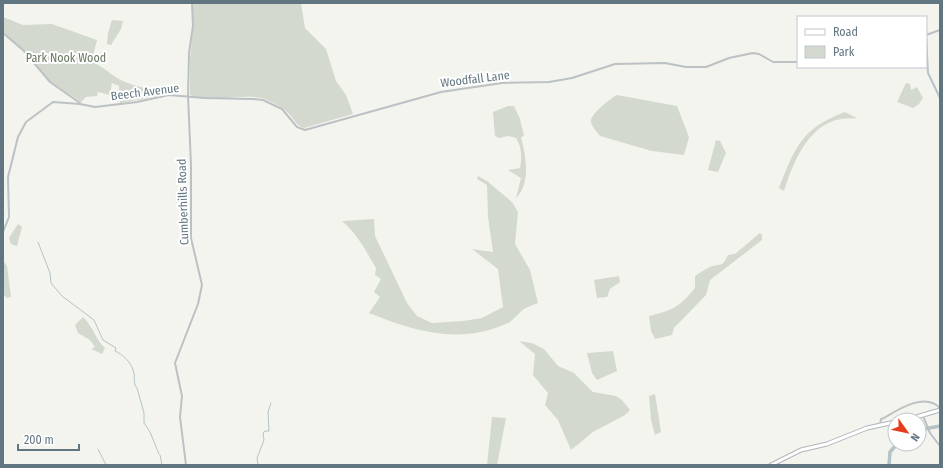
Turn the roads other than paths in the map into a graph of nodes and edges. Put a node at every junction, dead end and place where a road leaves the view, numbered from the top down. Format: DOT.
graph roads {
  1 [pos="192,3"];
  2 [pos="940,30"];
  3 [pos="3,33"];
  4 [pos="927,35"];
  5 [pos="927,54"];
  6 [pos="797,62"];
  7 [pos="188,96"];
  8 [pos="940,98"];
  9 [pos="80,104"];
  10 [pos="3,232"];
  11 [pos="940,409"];
  12 [pos="927,414"];
  13 [pos="887,424"];
  14 [pos="880,425"];
  15 [pos="927,428"];
  16 [pos="940,446"];
  17 [pos="186,465"];
  18 [pos="771,465"];
  1 -- 7 [label="street, Cumberhills Road"];
  2 -- 4 [label="street"];
  3 -- 9 [label="street"];
  5 -- 8 [label="street"];
  6 -- 7 [label="street, Woodfall Lane"];
  7 -- 9 [label="street, Beech Avenue"];
  7 -- 17 [label="street, Cumberhills Road"];
  9 -- 10 [label="street, Beech Avenue"];
  11 -- 12 [label="main road"];
  11 -- 14 [label="street"];
  13 -- 14 [label="main road"];
  14 -- 18 [label="main road"];
  15 -- 16 [label="street"];
}
